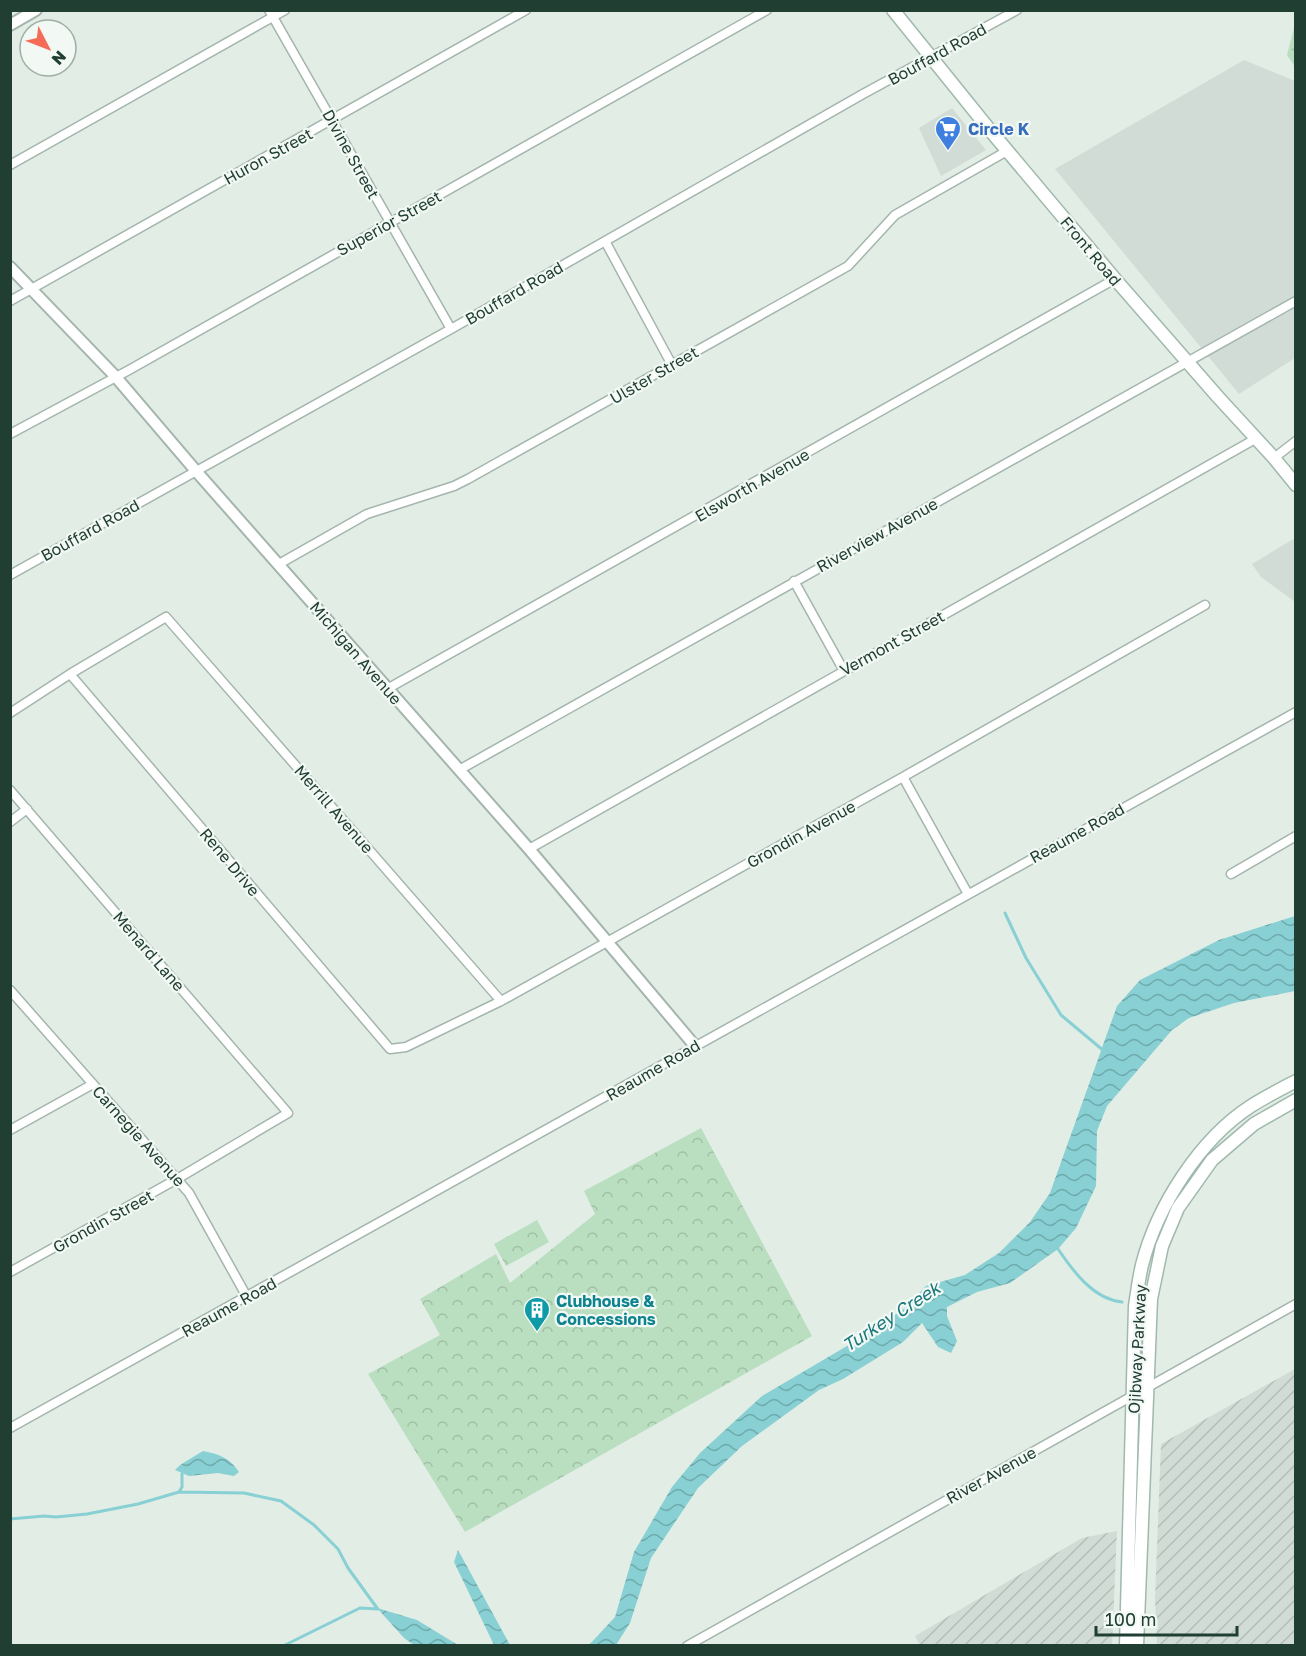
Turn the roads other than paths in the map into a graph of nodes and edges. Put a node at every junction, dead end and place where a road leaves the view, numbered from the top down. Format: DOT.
graph roads {
  1 [pos="36,10"];
  2 [pos="285,10"];
  3 [pos="526,10"];
  4 [pos="767,10"];
  5 [pos="893,10"];
  6 [pos="1017,10"];
  7 [pos="271,14"];
  8 [pos="10,25"];
  9 [pos="932,58"];
  10 [pos="332,121"];
  11 [pos="1007,151"];
  12 [pos="10,165"];
  13 [pos="389,223"];
  14 [pos="605,241"];
  15 [pos="10,267"];
  16 [pos="1115,279"];
  17 [pos="32,289"];
  18 [pos="1296,301"];
  19 [pos="10,302"];
  20 [pos="451,329"];
  21 [pos="1187,361"];
  22 [pos="672,365"];
  23 [pos="115,376"];
  24 [pos="10,434"];
  25 [pos="1257,438"];
  26 [pos="1296,441"];
  27 [pos="1274,458"];
  28 [pos="196,471"];
  29 [pos="1296,485"];
  30 [pos="279,564"];
  31 [pos="10,575"];
  32 [pos="794,581"];
  33 [pos="1205,605"];
  34 [pos="844,671"];
  35 [pos="70,674"];
  36 [pos="387,689"];
  37 [pos="1296,712"];
  38 [pos="10,713"];
  39 [pos="459,770"];
  40 [pos="903,777"];
  41 [pos="10,790"];
  42 [pos="27,809"];
  43 [pos="10,822"];
  44 [pos="1296,836"];
  45 [pos="529,849"];
  46 [pos="1231,874"];
  47 [pos="968,894"];
  48 [pos="607,942"];
  49 [pos="10,990"];
  50 [pos="501,1001"];
  51 [pos="695,1046"];
  52 [pos="390,1049"];
  53 [pos="1296,1081"];
  54 [pos="93,1084"];
  55 [pos="1296,1100"];
  56 [pos="288,1113"];
  57 [pos="10,1130"];
  58 [pos="177,1179"];
  59 [pos="10,1272"];
  60 [pos="247,1297"];
  61 [pos="1296,1304"];
  62 [pos="1148,1386"];
  63 [pos="1134,1395"];
  64 [pos="10,1428"];
  65 [pos="687,1646"];
  66 [pos="1126,1646"];
  67 [pos="1137,1646"];
  1 -- 8 [label="street"];
  2 -- 7 [label="street"];
  3 -- 10 [label="street, Huron Street"];
  4 -- 13 [label="street, Superior Street"];
  5 -- 9 [label="main road, Front Road"];
  6 -- 9 [label="street, Bouffard Road"];
  7 -- 10 [label="street, Divine Street"];
  7 -- 12 [label="street"];
  9 -- 11 [label="main road, Front Road"];
  9 -- 14 [label="street, Bouffard Road"];
  10 -- 13 [label="street, Divine Street"];
  10 -- 17 [label="street, Huron Street"];
  11 -- 16 [label="main road, Front Road"];
  11 -- 22 [label="street, Ulster Street"];
  13 -- 20 [label="street, Divine Street"];
  13 -- 23 [label="street, Superior Street"];
  14 -- 20 [label="street, Bouffard Road"];
  14 -- 22 [label="street"];
  15 -- 17 [label="street, Michigan Avenue"];
  16 -- 21 [label="main road, Front Road"];
  16 -- 36 [label="street, Elsworth Avenue"];
  17 -- 19 [label="street, Huron Street"];
  17 -- 23 [label="street, Michigan Avenue"];
  18 -- 21 [label="street, Riverview Avenue"];
  20 -- 28 [label="street, Bouffard Road"];
  21 -- 25 [label="main road, Front Road"];
  21 -- 32 [label="street, Riverview Avenue"];
  22 -- 30 [label="street, Ulster Street"];
  23 -- 24 [label="street, Superior Street"];
  23 -- 28 [label="street, Michigan Avenue"];
  25 -- 27 [label="main road, Front Road"];
  25 -- 34 [label="street, Vermont Street"];
  26 -- 27 [label="street"];
  27 -- 29 [label="main road, Front Road"];
  28 -- 30 [label="street, Michigan Avenue"];
  28 -- 31 [label="street, Bouffard Road"];
  30 -- 36 [label="street, Michigan Avenue"];
  32 -- 34 [label="street"];
  32 -- 39 [label="street, Riverview Avenue"];
  33 -- 40 [label="street, Grondin Avenue"];
  34 -- 45 [label="street, Vermont Street"];
  35 -- 38 [label="street"];
  35 -- 50 [label="street, Merrill Avenue"];
  35 -- 52 [label="street, Rene Drive"];
  36 -- 39 [label="street, Michigan Avenue"];
  37 -- 47 [label="street, Reaume Road"];
  39 -- 45 [label="street, Michigan Avenue"];
  40 -- 47 [label="street"];
  40 -- 48 [label="street, Grondin Avenue"];
  41 -- 42 [label="street, Menard Lane"];
  42 -- 43 [label="street"];
  42 -- 56 [label="street, Menard Lane"];
  44 -- 46 [label="street"];
  45 -- 48 [label="street, Michigan Avenue"];
  47 -- 51 [label="street, Reaume Road"];
  48 -- 50 [label="street, Grondin Avenue"];
  48 -- 51 [label="street, Michigan Avenue"];
  49 -- 54 [label="street, Carnegie Avenue"];
  50 -- 52 [label="street, Grondin Avenue"];
  51 -- 60 [label="street, Reaume Road"];
  53 -- 63 [label="main road, Ojibway Parkway"];
  54 -- 57 [label="street"];
  54 -- 58 [label="street, Carnegie Avenue"];
  55 -- 62 [label="main road, Ojibway Parkway"];
  56 -- 58 [label="street, Grondin Street"];
  58 -- 59 [label="street, Grondin Street"];
  58 -- 60 [label="street, Carnegie Avenue"];
  60 -- 64 [label="street, Reaume Road"];
  61 -- 62 [label="street, River Avenue"];
  62 -- 63 [label="street, River Avenue"];
  62 -- 67 [label="main road, Ojibway Parkway"];
  63 -- 65 [label="street, River Avenue"];
  63 -- 66 [label="main road, Ojibway Parkway"];
}
